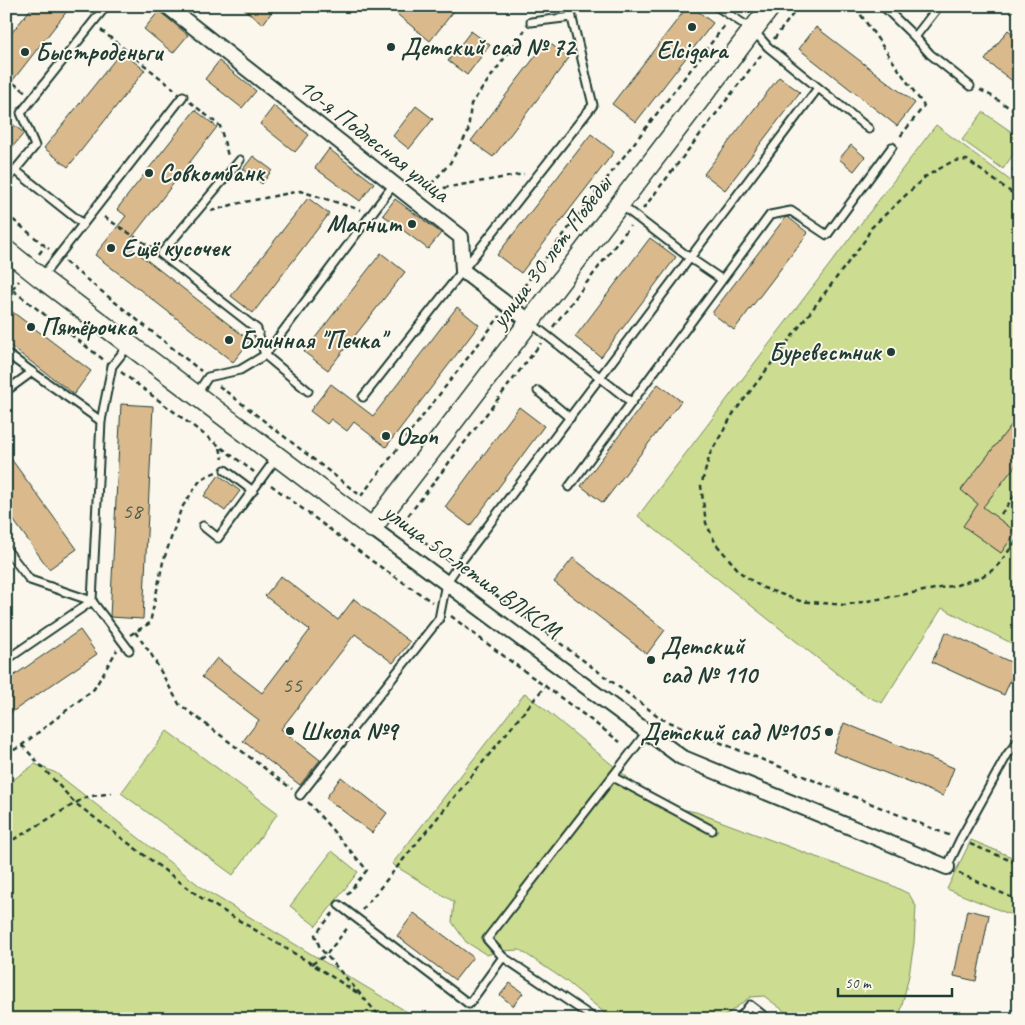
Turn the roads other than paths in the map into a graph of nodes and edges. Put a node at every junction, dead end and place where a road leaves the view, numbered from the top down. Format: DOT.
graph roads {
  1 [pos="106,6"];
  2 [pos="167,6"];
  3 [pos="569,6"];
  4 [pos="716,6"];
  5 [pos="771,6"];
  6 [pos="883,6"];
  7 [pos="939,6"];
  8 [pos="572,17"];
  9 [pos="531,22"];
  10 [pos="753,30"];
  11 [pos="915,37"];
  12 [pos="970,86"];
  13 [pos="818,88"];
  14 [pos="183,96"];
  15 [pos="869,129"];
  16 [pos="892,147"];
  17 [pos="240,160"];
  18 [pos="15,170"];
  19 [pos="6,182"];
  20 [pos="394,184"];
  21 [pos="620,204"];
  22 [pos="83,224"];
  23 [pos="6,250"];
  24 [pos="690,258"];
  25 [pos="463,271"];
  26 [pos="41,278"];
  27 [pos="722,279"];
  28 [pos="529,322"];
  29 [pos="128,344"];
  30 [pos="6,352"];
  31 [pos="265,355"];
  32 [pos="32,372"];
  33 [pos="601,378"];
  34 [pos="6,391"];
  35 [pos="308,391"];
  36 [pos="538,391"];
  37 [pos="196,396"];
  38 [pos="363,397"];
  39 [pos="632,402"];
  40 [pos="570,418"];
  41 [pos="101,421"];
  42 [pos="277,457"];
  43 [pos="225,470"];
  44 [pos="569,487"];
  45 [pos="253,491"];
  46 [pos="203,526"];
  47 [pos="372,528"];
  48 [pos="6,549"];
  49 [pos="446,583"];
  50 [pos="92,601"];
  51 [pos="129,650"];
  52 [pos="6,660"];
  53 [pos="648,732"];
  54 [pos="1019,740"];
  55 [pos="613,777"];
  56 [pos="300,795"];
  57 [pos="712,830"];
  58 [pos="947,867"];
  59 [pos="339,905"];
  60 [pos="503,957"];
  61 [pos="595,1019"];
  62 [pos="738,1019"];
  63 [pos="768,1019"];
  1 -- 18 [label="lane"];
  2 -- 20 [label="street, 10-я Подлесная улица"];
  3 -- 8 [label="lane"];
  4 -- 10 [label="lane"];
  5 -- 10 [label="main road, улица 30 лет Победы"];
  6 -- 11 [label="lane"];
  7 -- 11 [label="lane"];
  8 -- 9 [label="lane"];
  8 -- 25 [label="lane"];
  10 -- 13 [label="lane"];
  10 -- 21 [label="main road, улица 30 лет Победы"];
  11 -- 12 [label="lane"];
  13 -- 15 [label="lane"];
  13 -- 24 [label="lane"];
  14 -- 22 [label="lane"];
  16 -- 27 [label="lane"];
  17 -- 31 [label="lane"];
  18 -- 19 [label="lane"];
  18 -- 22 [label="lane"];
  20 -- 25 [label="street, 10-я Подлесная улица"];
  20 -- 31 [label="lane"];
  21 -- 24 [label="lane"];
  21 -- 28 [label="main road, улица 30 лет Победы"];
  22 -- 26 [label="lane"];
  23 -- 26 [label="main road, улица 50-летия ВЛКСМ"];
  24 -- 27 [label="lane"];
  24 -- 33 [label="lane"];
  25 -- 28 [label="street"];
  25 -- 38 [label="lane"];
  26 -- 29 [label="main road, улица 50-летия ВЛКСМ"];
  27 -- 39 [label="lane"];
  28 -- 33 [label="lane"];
  28 -- 47 [label="main road, улица 30 лет Победы"];
  29 -- 37 [label="main road, улица 50-летия ВЛКСМ"];
  29 -- 41 [label="lane"];
  30 -- 32 [label="lane"];
  31 -- 35 [label="lane"];
  31 -- 37 [label="lane"];
  32 -- 34 [label="lane"];
  32 -- 41 [label="lane"];
  33 -- 39 [label="lane"];
  33 -- 40 [label="lane"];
  36 -- 40 [label="lane"];
  37 -- 42 [label="main road, улица 50-летия ВЛКСМ"];
  39 -- 44 [label="lane"];
  40 -- 49 [label="lane"];
  41 -- 50 [label="lane"];
  42 -- 45 [label="lane"];
  42 -- 47 [label="main road, улица 50-летия ВЛКСМ"];
  43 -- 45 [label="lane"];
  45 -- 46 [label="lane"];
  47 -- 49 [label="street, улица 50-летия ВЛКСМ"];
  48 -- 50 [label="lane"];
  49 -- 53 [label="street, улица 50-летия ВЛКСМ"];
  49 -- 56 [label="lane"];
  50 -- 51 [label="lane"];
  50 -- 52 [label="lane"];
  53 -- 55 [label="lane"];
  53 -- 58 [label="street, улица 50-летия ВЛКСМ"];
  54 -- 58 [label="lane"];
  55 -- 57 [label="lane"];
  55 -- 60 [label="lane"];
  59 -- 60 [label="lane"];
  60 -- 61 [label="lane"];
  62 -- 63 [label="lane"];
}
